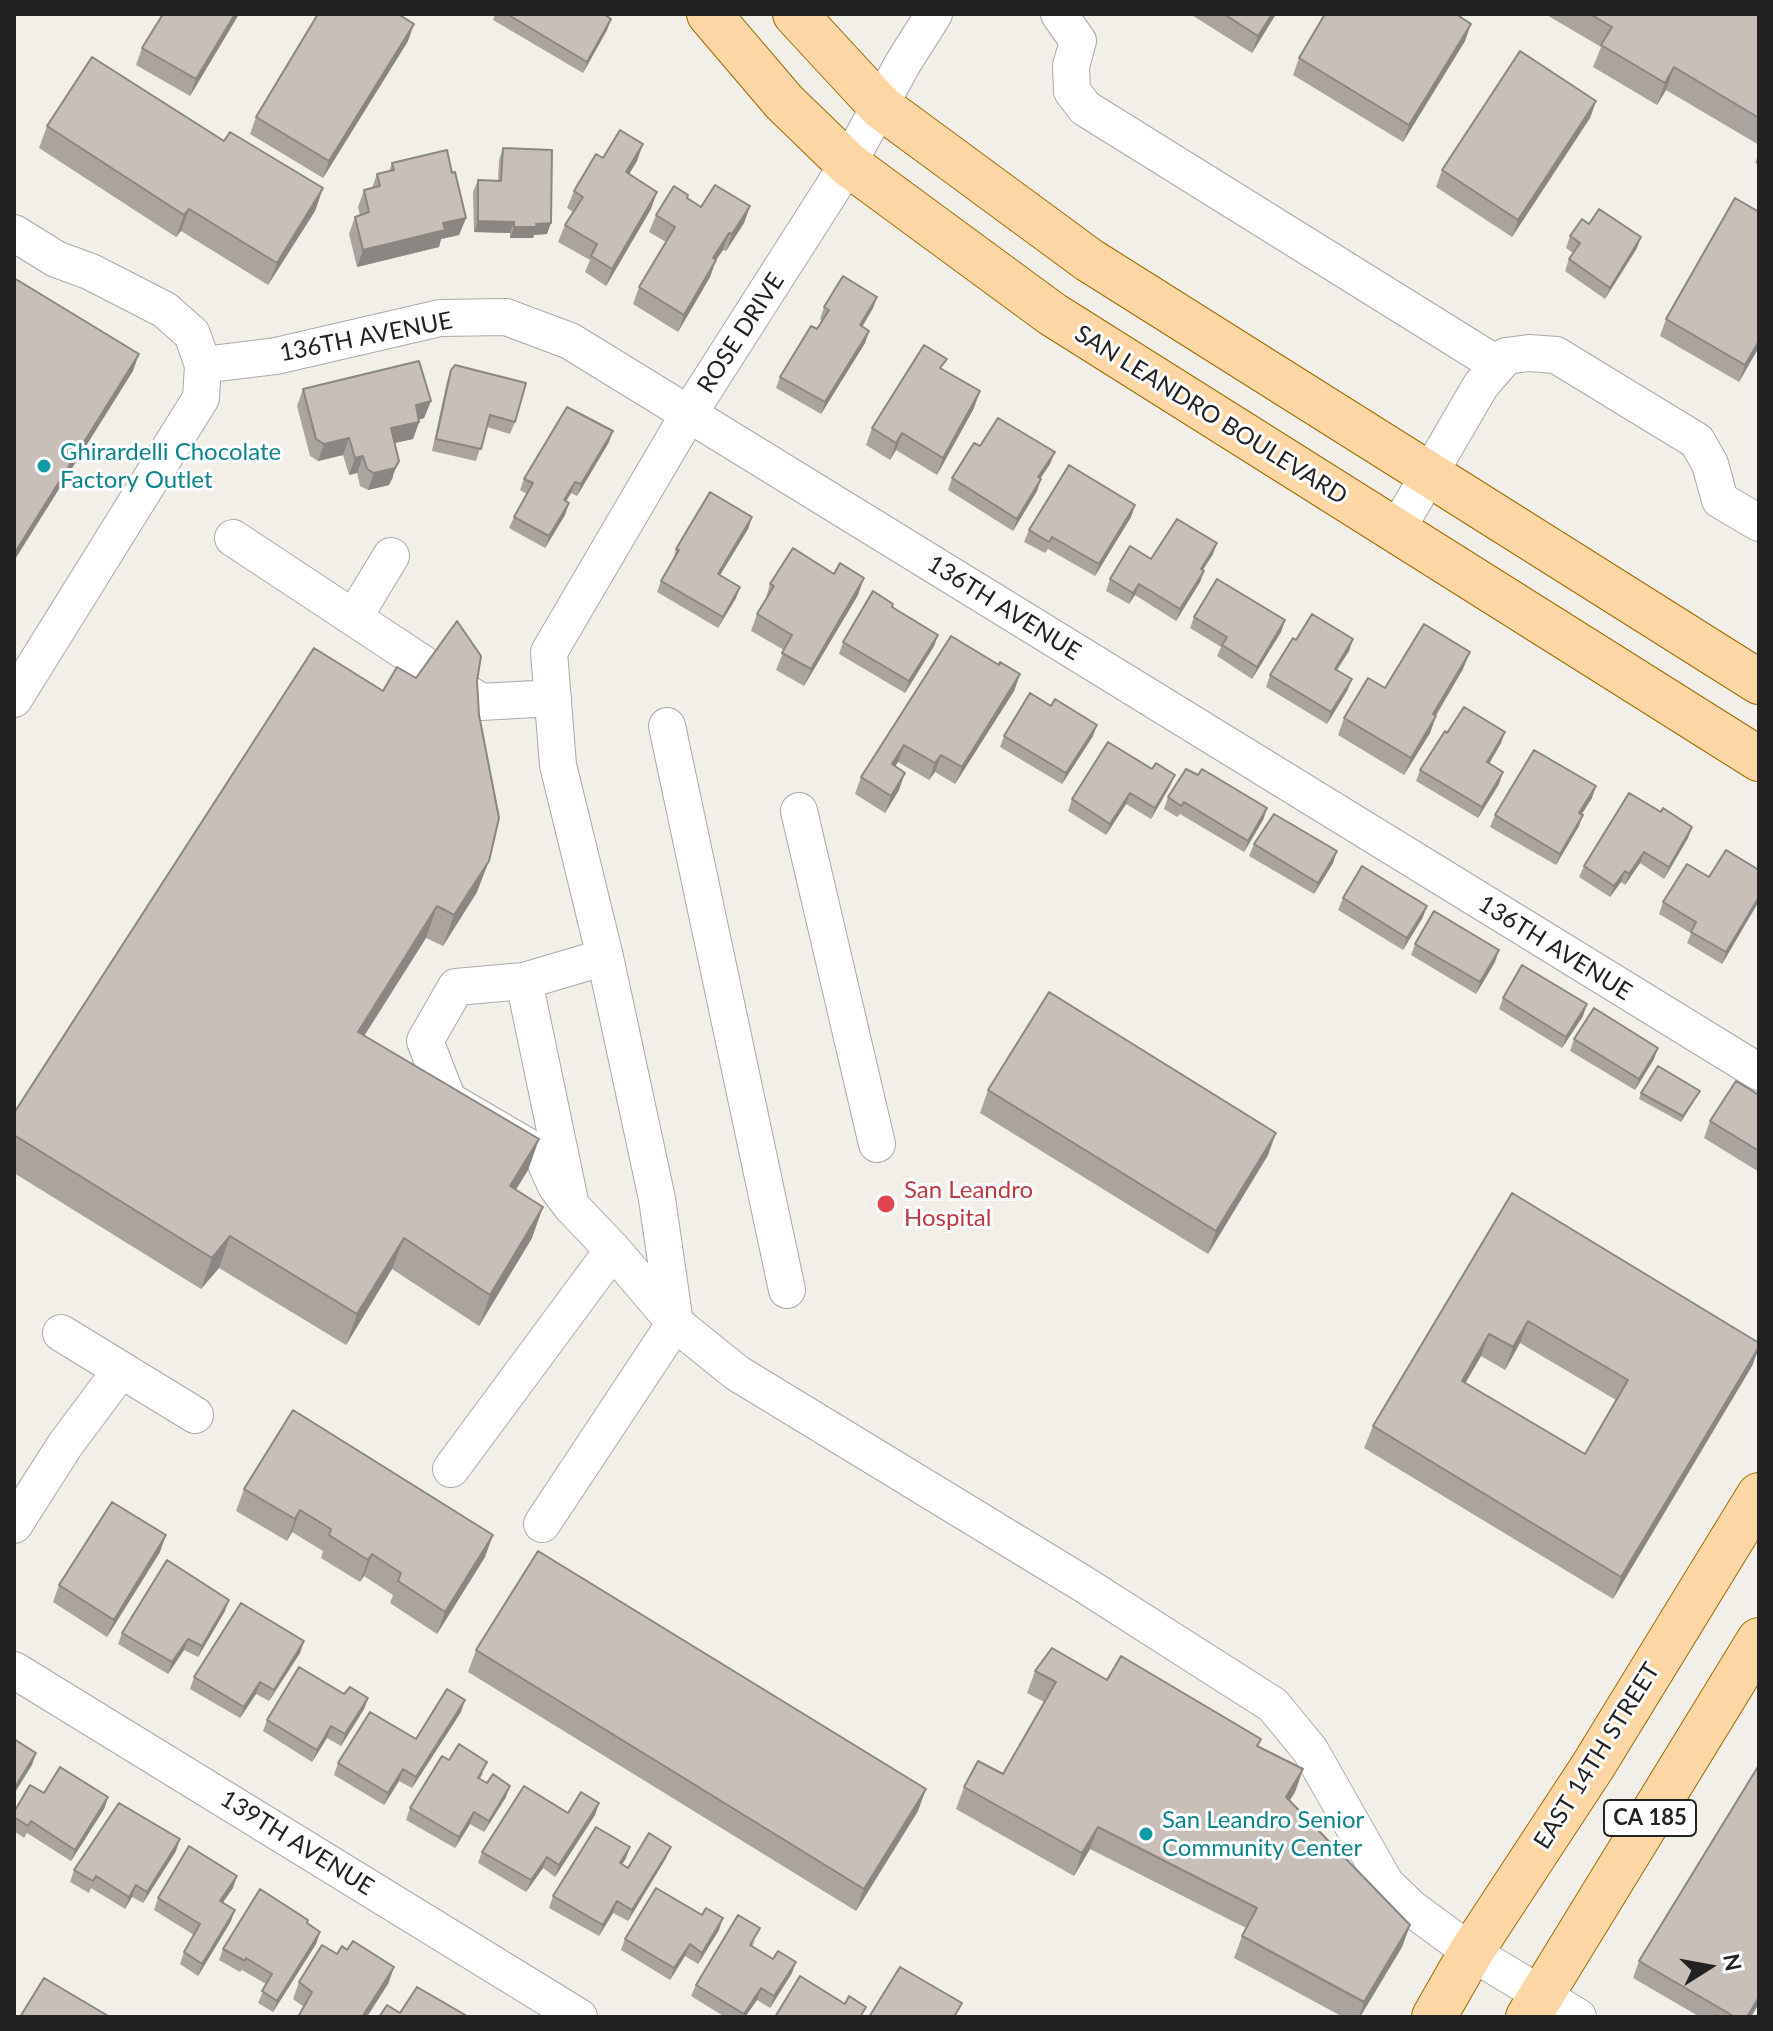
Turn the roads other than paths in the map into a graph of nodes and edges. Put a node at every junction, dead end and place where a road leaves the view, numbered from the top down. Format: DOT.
graph roads {
  1 [pos="709,14"];
  2 [pos="795,14"];
  3 [pos="934,14"];
  4 [pos="1059,14"];
  5 [pos="881,107"];
  6 [pos="848,164"];
  7 [pos="14,233"];
  8 [pos="203,365"];
  9 [pos="1498,365"];
  10 [pos="688,415"];
  11 [pos="1430,475"];
  12 [pos="1759,523"];
  13 [pos="1396,531"];
  14 [pos="233,538"];
  15 [pos="391,556"];
  16 [pos="354,617"];
  17 [pos="1759,682"];
  18 [pos="553,698"];
  19 [pos="14,699"];
  20 [pos="667,726"];
  21 [pos="1759,759"];
  22 [pos="799,811"];
  23 [pos="605,957"];
  24 [pos="524,981"];
  25 [pos="1759,1072"];
  26 [pos="877,1144"];
  27 [pos="571,1206"];
  28 [pos="613,1250"];
  29 [pos="787,1290"];
  30 [pos="675,1323"];
  31 [pos="61,1333"];
  32 [pos="121,1370"];
  33 [pos="195,1415"];
  34 [pos="451,1469"];
  35 [pos="1759,1495"];
  36 [pos="542,1524"];
  37 [pos="14,1525"];
  38 [pos="1759,1640"];
  39 [pos="14,1670"];
  40 [pos="1471,1952"];
  41 [pos="1535,2006"];
  42 [pos="579,2017"];
  43 [pos="1434,2017"];
  44 [pos="1578,2017"];
  1 -- 6 [label="main road, SAN LEANDRO BOULEVARD"];
  2 -- 5 [label="main road"];
  3 -- 5 [label="street, ROSE DRIVE"];
  4 -- 9 [label="street"];
  5 -- 6 [label="street, ROSE DRIVE"];
  5 -- 11 [label="main road"];
  6 -- 10 [label="street, ROSE DRIVE"];
  6 -- 13 [label="main road, SAN LEANDRO BOULEVARD"];
  7 -- 8 [label="street"];
  8 -- 10 [label="street, 136TH AVENUE"];
  8 -- 19 [label="street"];
  9 -- 11 [label="street"];
  9 -- 12 [label="street"];
  10 -- 18 [label="street, ROSE DRIVE"];
  10 -- 25 [label="street, 136TH AVENUE"];
  11 -- 13 [label="street"];
  11 -- 17 [label="main road"];
  13 -- 21 [label="main road, SAN LEANDRO BOULEVARD"];
  14 -- 16 [label="street"];
  15 -- 16 [label="street"];
  16 -- 18 [label="street"];
  18 -- 23 [label="street"];
  20 -- 29 [label="street"];
  22 -- 26 [label="street"];
  23 -- 24 [label="street"];
  23 -- 30 [label="street"];
  24 -- 27 [label="street"];
  24 -- 27 [label="street"];
  27 -- 28 [label="street"];
  28 -- 30 [label="street"];
  28 -- 34 [label="street"];
  30 -- 36 [label="street"];
  30 -- 40 [label="street"];
  31 -- 32 [label="street"];
  32 -- 33 [label="street"];
  32 -- 37 [label="street"];
  35 -- 40 [label="main road, EAST 14TH STREET / CA 185"];
  38 -- 41 [label="main road, CA 185"];
  39 -- 42 [label="street, 139TH AVENUE"];
  40 -- 41 [label="street"];
  40 -- 43 [label="main road, EAST 14TH STREET / CA 185"];
  41 -- 44 [label="street"];
}
